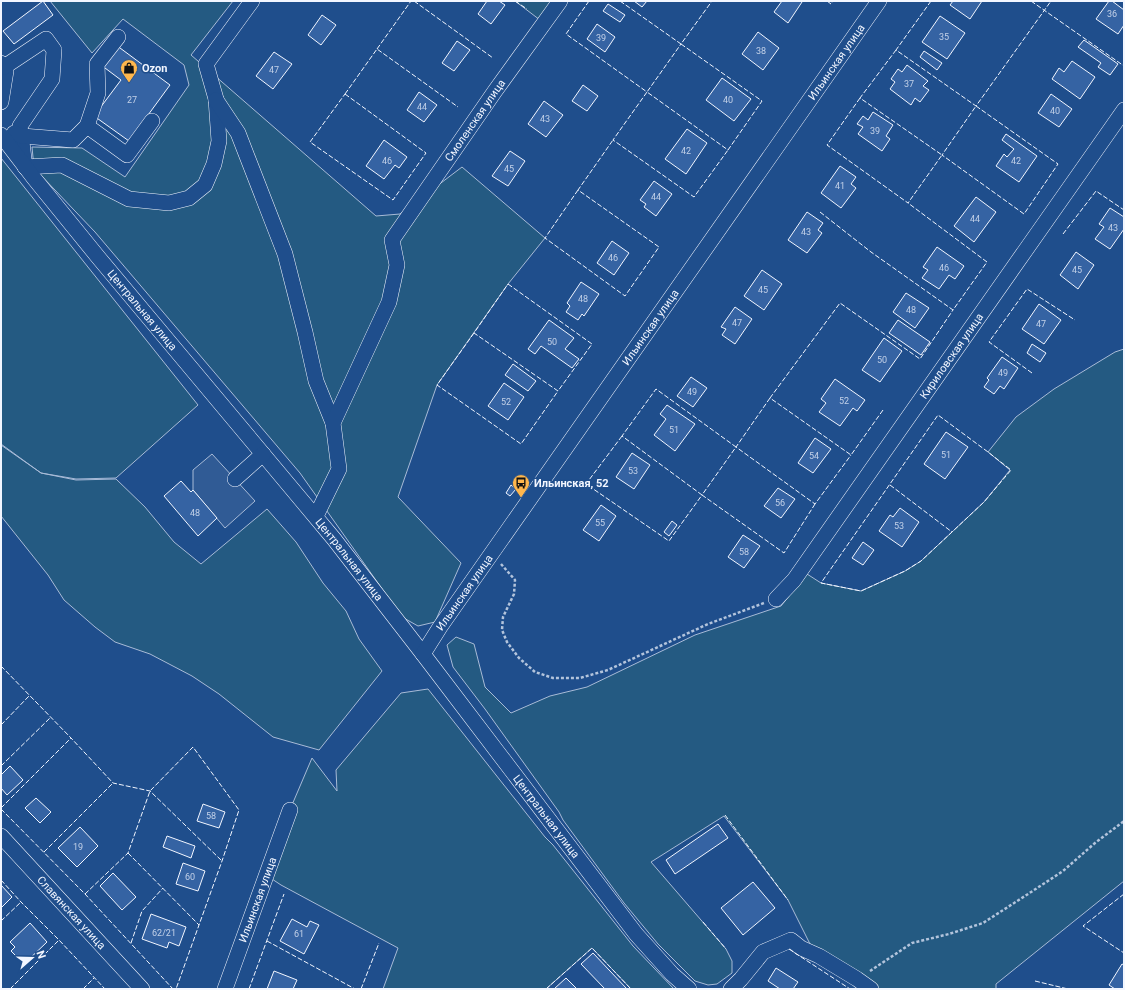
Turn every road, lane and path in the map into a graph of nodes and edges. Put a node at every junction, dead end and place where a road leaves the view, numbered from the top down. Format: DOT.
graph roads {
  1 [pos="252,1"];
  2 [pos="560,1"];
  3 [pos="880,1"];
  4 [pos="118,37"];
  5 [pos="2,65"];
  6 [pos="216,99"];
  7 [pos="1,102"];
  8 [pos="1124,110"];
  9 [pos="152,121"];
  10 [pos="87,126"];
  11 [pos="1,128"];
  12 [pos="1,135"];
  13 [pos="22,136"];
  14 [pos="25,167"];
  15 [pos="333,423"];
  16 [pos="263,454"];
  17 [pos="235,479"];
  18 [pos="316,516"];
  19 [pos="492,554"];
  20 [pos="776,599"];
  21 [pos="423,654"];
  22 [pos="290,810"];
  23 [pos="1124,820"];
  24 [pos="1,836"];
  25 [pos="858,979"];
  26 [pos="142,989"];
  27 [pos="226,989"];
  28 [pos="690,989"];
  29 [pos="731,989"];
  30 [pos="871,989"];
  1 -- 6 [label="street"];
  2 -- 15 [label="street, Смоленская улица"];
  3 -- 19 [label="street, Ильинская улица"];
  4 -- 10 [label="street"];
  5 -- 7 [label="street"];
  5 -- 13 [label="street"];
  6 -- 14 [label="street"];
  6 -- 15 [label="street"];
  8 -- 20 [label="street, Кириловская улица"];
  9 -- 10 [label="street"];
  10 -- 13 [label="street"];
  11 -- 13 [label="street"];
  12 -- 14 [label="street, Центральная улица"];
  13 -- 14 [label="street"];
  14 -- 16 [label="street, Центральная улица"];
  15 -- 18 [label="street"];
  16 -- 17 [label="street"];
  16 -- 18 [label="street, Центральная улица"];
  18 -- 21 [label="street, Центральная улица"];
  19 -- 20 [label="path"];
  19 -- 21 [label="street, Ильинская улица"];
  21 -- 28 [label="street, Центральная улица"];
  22 -- 27 [label="street, Ильинская улица"];
  23 -- 25 [label="path"];
  24 -- 26 [label="street, Славянская улица"];
  25 -- 29 [label="street"];
  25 -- 30 [label="street"];
}
